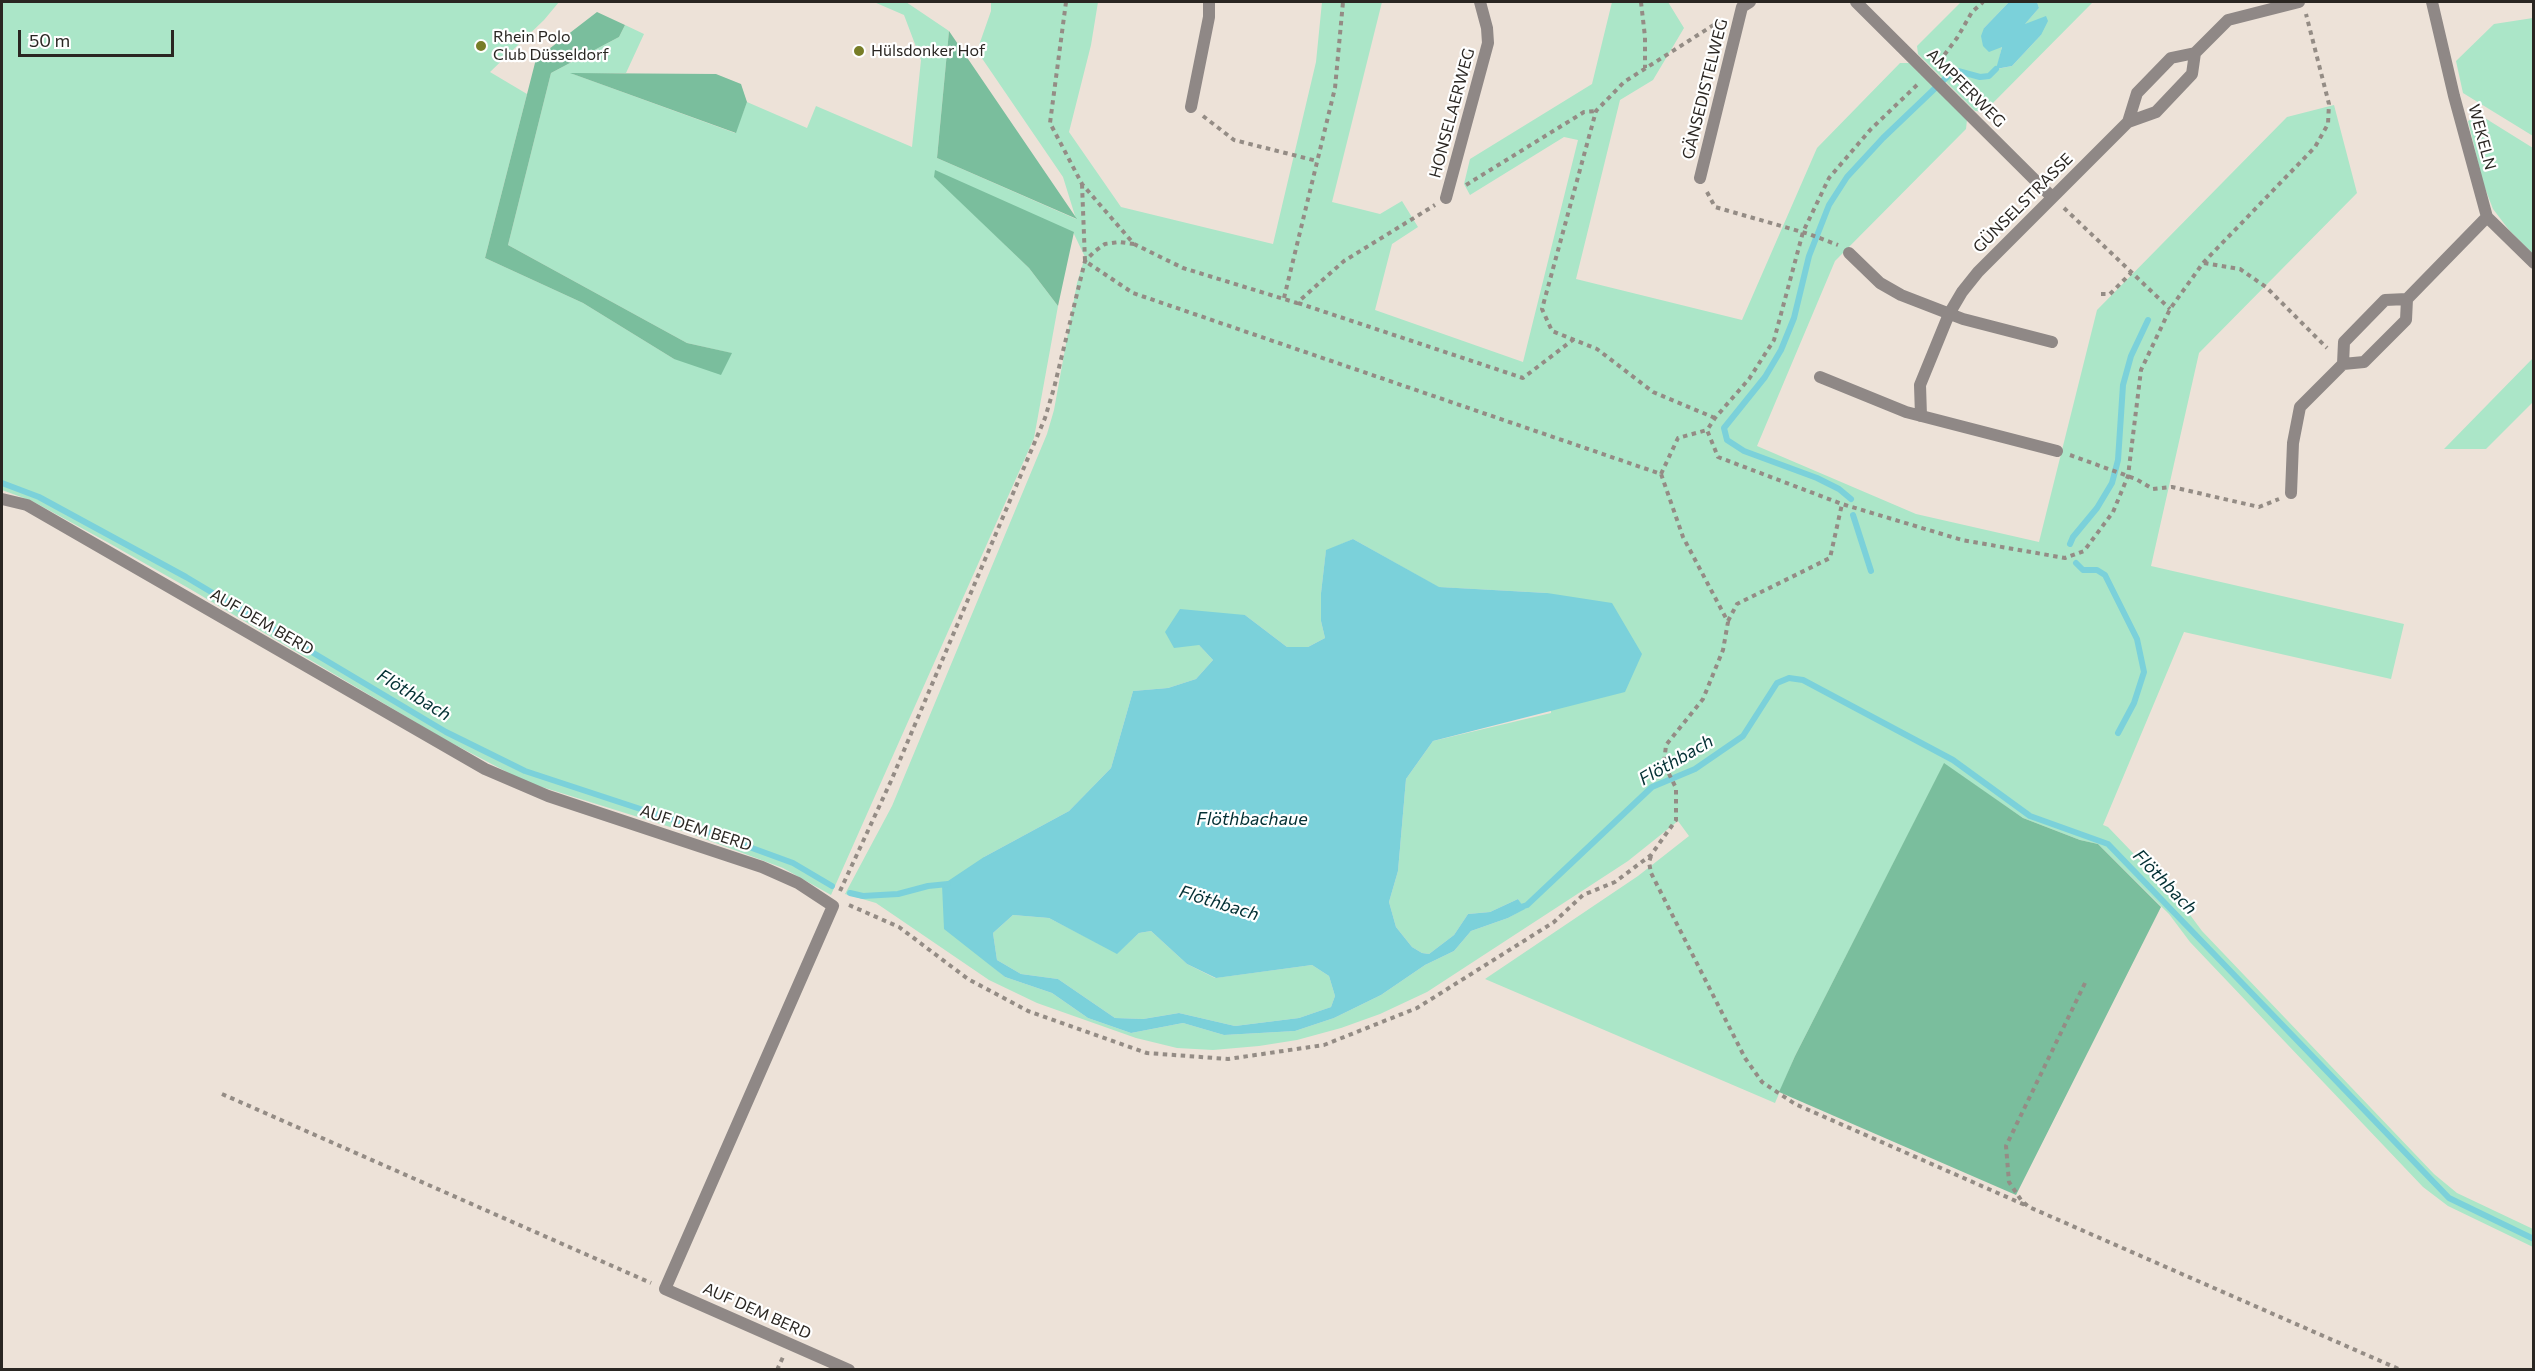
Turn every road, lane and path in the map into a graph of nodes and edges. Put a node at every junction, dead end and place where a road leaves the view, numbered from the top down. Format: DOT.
graph roads {
  1 [pos="1066,2"];
  2 [pos="1209,2"];
  3 [pos="1343,2"];
  4 [pos="1480,2"];
  5 [pos="1641,2"];
  6 [pos="1856,2"];
  7 [pos="1983,2"];
  8 [pos="2432,2"];
  9 [pos="1746,4"];
  10 [pos="2302,7"];
  11 [pos="2195,53"];
  12 [pos="1645,68"];
  13 [pos="1931,76"];
  14 [pos="1191,107"];
  15 [pos="1596,111"];
  16 [pos="2128,122"];
  17 [pos="1317,161"];
  18 [pos="1700,178"];
  19 [pos="1082,184"];
  20 [pos="2052,197"];
  21 [pos="1446,198"];
  22 [pos="2487,217"];
  23 [pos="1803,232"];
  24 [pos="1825,240"];
  25 [pos="1134,244"];
  26 [pos="1849,253"];
  27 [pos="1085,261"];
  28 [pos="2203,263"];
  29 [pos="2534,263"];
  30 [pos="2131,273"];
  31 [pos="2101,294"];
  32 [pos="1284,298"];
  33 [pos="2407,299"];
  34 [pos="1297,303"];
  35 [pos="2170,309"];
  36 [pos="1949,314"];
  37 [pos="1574,339"];
  38 [pos="2052,342"];
  39 [pos="2343,364"];
  40 [pos="1820,377"];
  41 [pos="1921,416"];
  42 [pos="1715,418"];
  43 [pos="1707,430"];
  44 [pos="2058,451"];
  45 [pos="1661,474"];
  46 [pos="2128,476"];
  47 [pos="2291,494"];
  48 [pos="2,499"];
  49 [pos="1842,504"];
  50 [pos="1728,622"];
  51 [pos="1651,855"];
  52 [pos="838,895"];
  53 [pos="844,902"];
  54 [pos="2085,983"];
  55 [pos="222,1094"];
  56 [pos="2029,1207"];
  57 [pos="665,1289"];
  58 [pos="849,1370"];
  59 [pos="2401,1370"];
  1 -- 19 [label="path"];
  2 -- 14 [label="street"];
  3 -- 17 [label="path"];
  4 -- 21 [label="street, HONSELAERWEG"];
  5 -- 12 [label="path"];
  6 -- 13 [label="street, AMPFERWEG"];
  7 -- 13 [label="path"];
  8 -- 22 [label="street, WEKELN"];
  9 -- 12 [label="path"];
  9 -- 18 [label="street, GÄNSEDISTELWEG"];
  10 -- 11 [label="street, GÜNSELSTRASSE"];
  10 -- 28 [label="path"];
  11 -- 16 [label="street, GÜNSELSTRASSE"];
  11 -- 16 [label="street, GÜNSELSTRASSE"];
  12 -- 15 [label="path"];
  13 -- 20 [label="street, AMPFERWEG"];
  13 -- 23 [label="path"];
  14 -- 17 [label="path"];
  15 -- 21 [label="path"];
  15 -- 37 [label="path"];
  16 -- 20 [label="street, GÜNSELSTRASSE"];
  17 -- 32 [label="path"];
  18 -- 23 [label="path"];
  19 -- 25 [label="path"];
  19 -- 27 [label="path"];
  20 -- 30 [label="path"];
  20 -- 36 [label="street, GÜNSELSTRASSE"];
  21 -- 34 [label="path"];
  22 -- 29 [label="street"];
  22 -- 33 [label="street"];
  23 -- 24 [label="path"];
  23 -- 42 [label="path"];
  25 -- 27 [label="path"];
  25 -- 32 [label="path"];
  26 -- 36 [label="street"];
  27 -- 45 [label="path"];
  27 -- 52 [label="path"];
  28 -- 35 [label="path"];
  28 -- 39 [label="path"];
  30 -- 31 [label="path"];
  30 -- 35 [label="path"];
  32 -- 34 [label="path"];
  33 -- 39 [label="street"];
  33 -- 39 [label="street"];
  34 -- 37 [label="path"];
  35 -- 46 [label="path"];
  36 -- 38 [label="street"];
  36 -- 41 [label="street, GÜNSELSTRASSE"];
  37 -- 42 [label="path"];
  39 -- 47 [label="street"];
  40 -- 41 [label="street"];
  41 -- 44 [label="street"];
  42 -- 43 [label="path"];
  43 -- 45 [label="path"];
  43 -- 49 [label="path"];
  44 -- 46 [label="path"];
  45 -- 50 [label="path"];
  46 -- 47 [label="path"];
  46 -- 49 [label="path"];
  48 -- 57 [label="street, AUF DEM BERD"];
  49 -- 50 [label="path"];
  50 -- 51 [label="path"];
  51 -- 53 [label="path"];
  51 -- 56 [label="path"];
  54 -- 56 [label="path"];
  55 -- 57 [label="path"];
  56 -- 59 [label="path"];
  57 -- 58 [label="street, AUF DEM BERD"];
}
